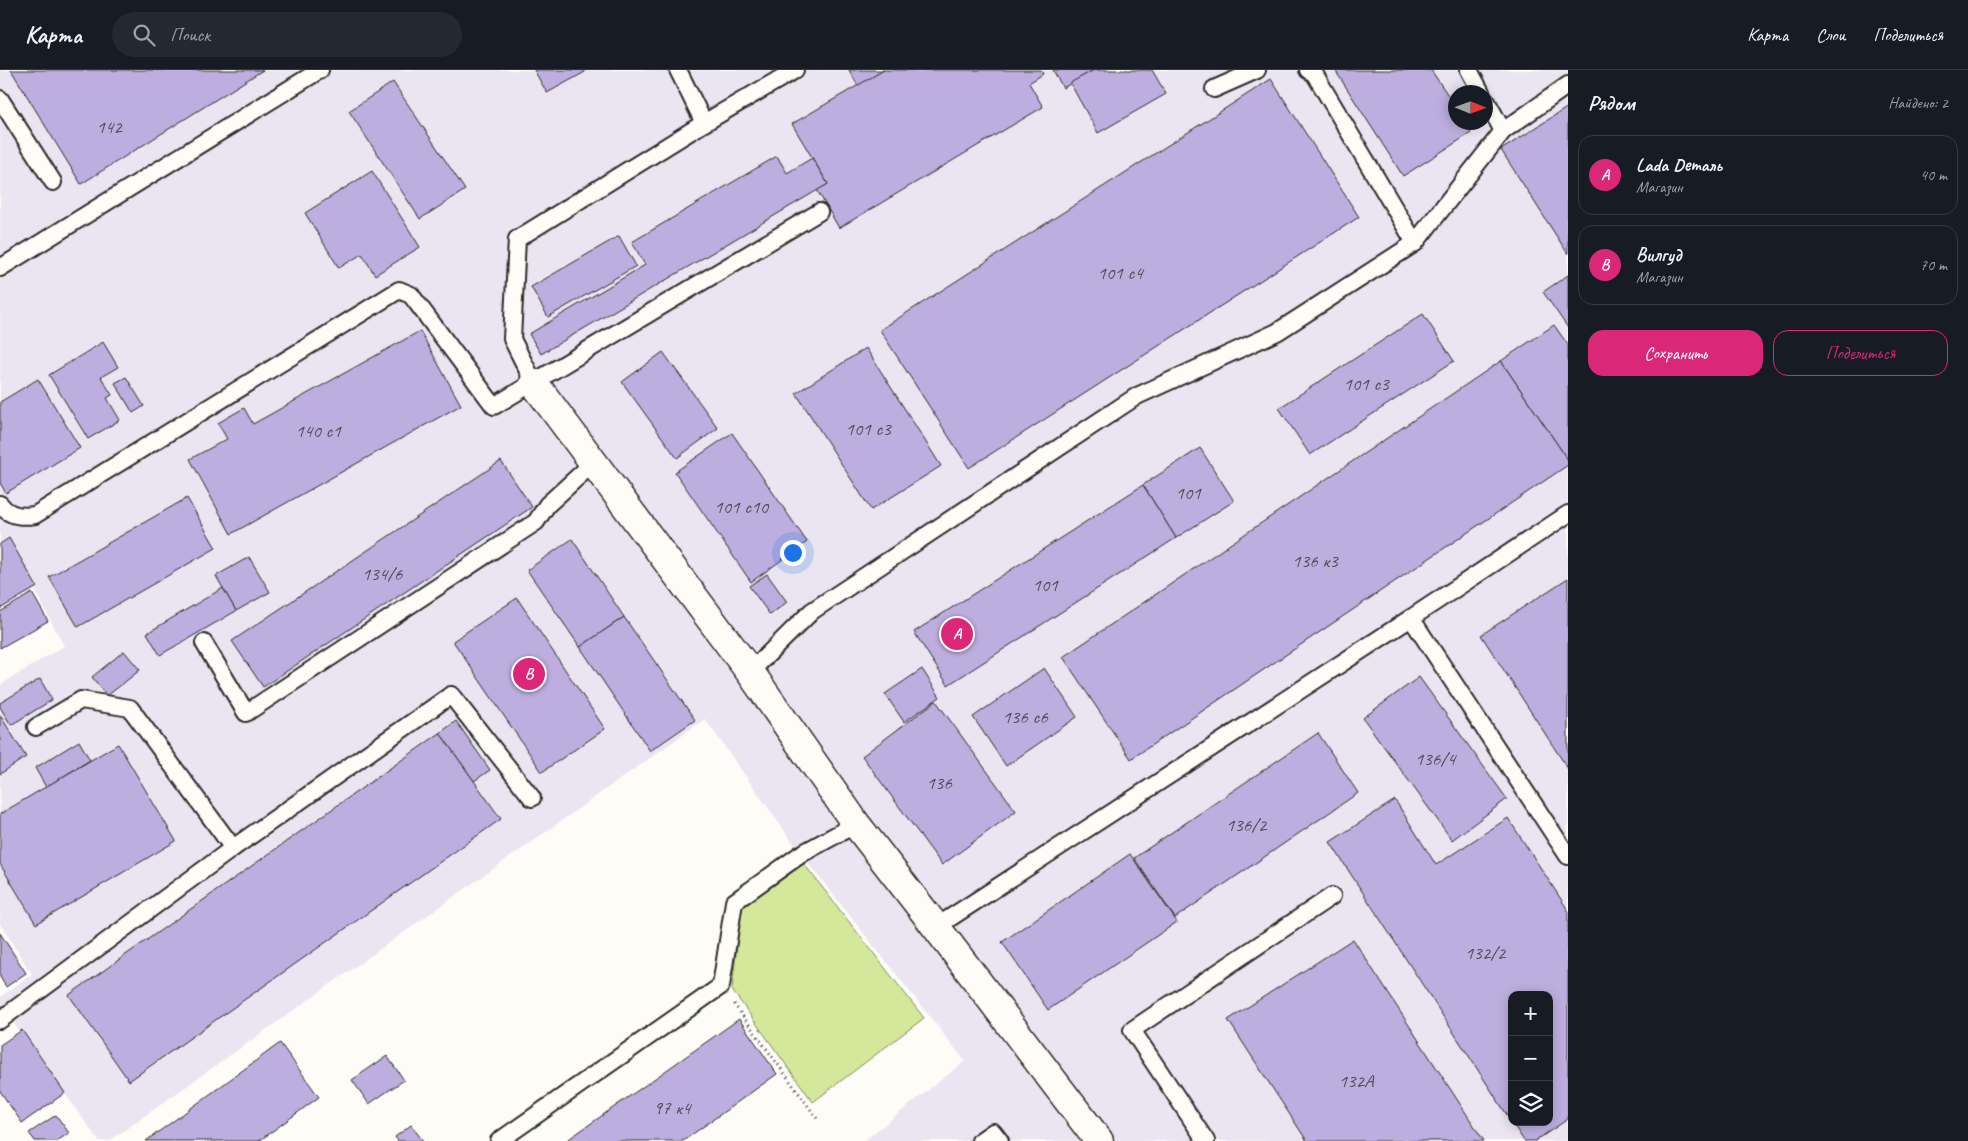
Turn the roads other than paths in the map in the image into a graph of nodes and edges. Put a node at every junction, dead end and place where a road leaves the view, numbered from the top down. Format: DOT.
graph roads {
  1 [pos="320,70"];
  2 [pos="678,70"];
  3 [pos="795,70"];
  4 [pos="1257,70"];
  5 [pos="1308,70"];
  6 [pos="1469,70"];
  7 [pos="1477,85"];
  8 [pos="1568,85"];
  9 [pos="1214,89"];
  10 [pos="0,99"];
  11 [pos="1493,114"];
  12 [pos="704,123"];
  13 [pos="1502,131"];
  14 [pos="53,182"];
  15 [pos="819,212"];
  16 [pos="1415,244"];
  17 [pos="0,268"];
  18 [pos="534,383"];
  19 [pos="593,463"];
  20 [pos="0,504"];
  21 [pos="1568,514"];
  22 [pos="1411,618"];
  23 [pos="204,644"];
  24 [pos="750,672"];
  25 [pos="36,727"];
  26 [pos="532,798"];
  27 [pos="856,824"];
  28 [pos="233,848"];
  29 [pos="1568,856"];
  30 [pos="1332,896"];
  31 [pos="936,927"];
  32 [pos="0,1020"];
  33 [pos="499,1141"];
  34 [pos="980,1141"];
  35 [pos="1000,1141"];
  36 [pos="1099,1141"];
  37 [pos="1206,1141"];
  1 -- 17 [label="lane"];
  2 -- 12 [label="lane"];
  3 -- 12 [label="lane"];
  4 -- 9 [label="lane"];
  5 -- 16 [label="lane"];
  6 -- 7 [label="lane"];
  8 -- 13 [label="lane"];
  10 -- 14 [label="lane"];
  11 -- 13 [label="lane"];
  12 -- 18 [label="lane"];
  13 -- 16 [label="lane"];
  15 -- 18 [label="lane"];
  16 -- 24 [label="lane"];
  18 -- 19 [label="street"];
  18 -- 20 [label="lane"];
  19 -- 23 [label="lane"];
  19 -- 24 [label="street"];
  21 -- 22 [label="lane"];
  22 -- 29 [label="lane"];
  22 -- 31 [label="lane"];
  24 -- 27 [label="street"];
  25 -- 28 [label="lane"];
  26 -- 28 [label="lane"];
  27 -- 31 [label="street"];
  27 -- 33 [label="lane"];
  28 -- 32 [label="lane"];
  30 -- 37 [label="lane"];
  31 -- 36 [label="street"];
  34 -- 35 [label="lane"];
}
